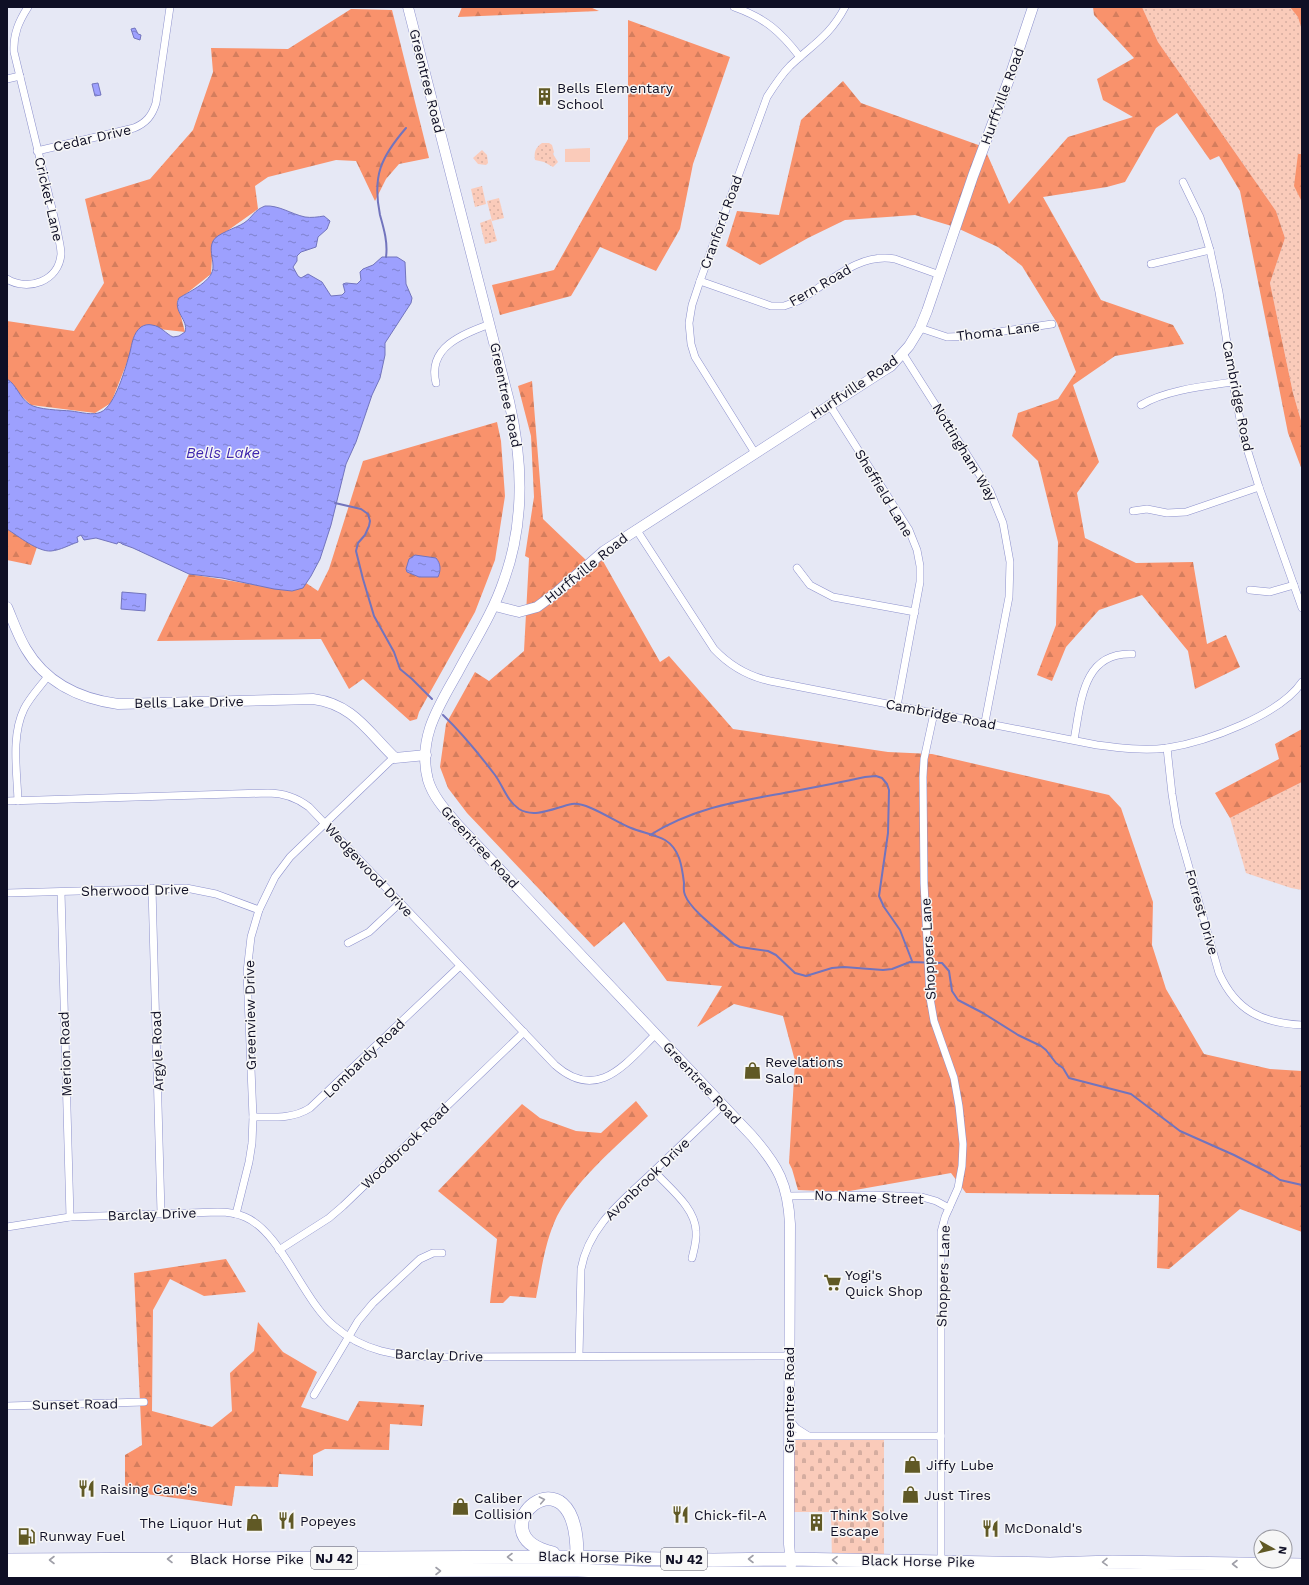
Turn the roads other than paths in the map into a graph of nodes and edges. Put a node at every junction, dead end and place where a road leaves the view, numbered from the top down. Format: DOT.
graph roads {
  1 [pos="28,7"];
  2 [pos="170,7"];
  3 [pos="408,7"];
  4 [pos="734,7"];
  5 [pos="845,7"];
  6 [pos="1033,7"];
  7 [pos="745,9"];
  8 [pos="800,57"];
  9 [pos="20,76"];
  10 [pos="7,79"];
  11 [pos="37,151"];
  12 [pos="1183,182"];
  13 [pos="1210,250"];
  14 [pos="1151,264"];
  15 [pos="940,275"];
  16 [pos="7,279"];
  17 [pos="700,281"];
  18 [pos="490,324"];
  19 [pos="1052,324"];
  20 [pos="920,328"];
  21 [pos="903,354"];
  22 [pos="1233,382"];
  23 [pos="436,383"];
  24 [pos="829,404"];
  25 [pos="1141,405"];
  26 [pos="755,453"];
  27 [pos="1259,487"];
  28 [pos="1133,511"];
  29 [pos="636,529"];
  30 [pos="798,568"];
  31 [pos="1294,585"];
  32 [pos="1250,590"];
  33 [pos="495,606"];
  34 [pos="7,607"];
  35 [pos="1302,608"];
  36 [pos="914,612"];
  37 [pos="1132,654"];
  38 [pos="48,676"];
  39 [pos="1302,682"];
  40 [pos="897,706"];
  41 [pos="934,713"];
  42 [pos="985,722"];
  43 [pos="1074,740"];
  44 [pos="1167,748"];
  45 [pos="426,755"];
  46 [pos="395,758"];
  47 [pos="7,801"];
  48 [pos="18,801"];
  49 [pos="324,823"];
  50 [pos="152,888"];
  51 [pos="60,892"];
  52 [pos="7,893"];
  53 [pos="400,903"];
  54 [pos="259,910"];
  55 [pos="348,943"];
  56 [pos="460,966"];
  57 [pos="1302,1025"];
  58 [pos="524,1032"];
  59 [pos="656,1034"];
  60 [pos="723,1105"];
  61 [pos="253,1117"];
  62 [pos="654,1171"];
  63 [pos="788,1196"];
  64 [pos="948,1208"];
  65 [pos="161,1213"];
  66 [pos="236,1214"];
  67 [pos="70,1217"];
  68 [pos="7,1227"];
  69 [pos="279,1250"];
  70 [pos="442,1252"];
  71 [pos="692,1258"];
  72 [pos="349,1337"];
  73 [pos="579,1356"];
  74 [pos="788,1356"];
  75 [pos="314,1395"];
  76 [pos="144,1402"];
  77 [pos="7,1406"];
  78 [pos="789,1419"];
  79 [pos="789,1436"];
  80 [pos="809,1436"];
  81 [pos="941,1436"];
  82 [pos="789,1451"];
  83 [pos="572,1556"];
  84 [pos="381,1558"];
  85 [pos="790,1559"];
  86 [pos="7,1560"];
  87 [pos="941,1561"];
  88 [pos="1302,1565"];
  89 [pos="295,1571"];
  90 [pos="7,1572"];
  91 [pos="620,1572"];
  92 [pos="705,1572"];
  93 [pos="581,1574"];
  94 [pos="793,1575"];
  95 [pos="1302,1577"];
  96 [pos="605,1578"];
  97 [pos="728,1578"];
  98 [pos="1260,1578"];
  1 -- 9 [label="street, Cricket Lane"];
  2 -- 11 [label="street, Cedar Drive"];
  3 -- 18 [label="street, Greentree Road"];
  4 -- 7 [label="street"];
  5 -- 8 [label="street, Cranford Road"];
  6 -- 15 [label="street, Hurffville Road"];
  7 -- 8 [label="street"];
  8 -- 17 [label="street, Cranford Road"];
  9 -- 10 [label="street"];
  9 -- 11 [label="street, Cricket Lane"];
  11 -- 16 [label="street, Cricket Lane"];
  12 -- 13 [label="street, Cambridge Road"];
  13 -- 14 [label="street"];
  13 -- 22 [label="street, Cambridge Road"];
  15 -- 17 [label="street, Fern Road"];
  15 -- 20 [label="street, Hurffville Road"];
  17 -- 26 [label="street, Cranford Road"];
  18 -- 23 [label="street"];
  18 -- 33 [label="street, Greentree Road"];
  19 -- 20 [label="street, Thoma Lane"];
  20 -- 21 [label="street, Hurffville Road"];
  21 -- 24 [label="street, Hurffville Road"];
  21 -- 42 [label="street, Nottingham Way"];
  22 -- 25 [label="street"];
  22 -- 27 [label="street, Cambridge Road"];
  24 -- 26 [label="street, Hurffville Road"];
  24 -- 36 [label="street, Sheffield Lane"];
  26 -- 29 [label="street, Hurffville Road"];
  27 -- 28 [label="street"];
  27 -- 31 [label="street, Cambridge Road"];
  29 -- 33 [label="street, Hurffville Road"];
  29 -- 40 [label="street, Cambridge Road"];
  30 -- 36 [label="street"];
  31 -- 32 [label="street"];
  31 -- 35 [label="street, Cambridge Road"];
  33 -- 45 [label="street, Greentree Road"];
  34 -- 38 [label="street, Bells Lake Drive"];
  36 -- 40 [label="street, Sheffield Lane"];
  37 -- 43 [label="street"];
  38 -- 46 [label="street, Bells Lake Drive"];
  38 -- 48 [label="street"];
  39 -- 44 [label="street, Cambridge Road"];
  40 -- 41 [label="street, Cambridge Road"];
  41 -- 42 [label="street, Cambridge Road"];
  41 -- 64 [label="street, Shoppers Lane"];
  42 -- 43 [label="street, Cambridge Road"];
  43 -- 44 [label="street, Cambridge Road"];
  44 -- 57 [label="street, Forrest Drive"];
  45 -- 46 [label="street"];
  45 -- 59 [label="street, Greentree Road"];
  46 -- 49 [label="street, Greenview Drive"];
  47 -- 48 [label="street, Wedgewood Drive"];
  48 -- 49 [label="street, Wedgewood Drive"];
  49 -- 53 [label="street, Wedgewood Drive"];
  49 -- 54 [label="street, Greenview Drive"];
  50 -- 51 [label="street, Sherwood Drive"];
  50 -- 54 [label="street, Sherwood Drive"];
  50 -- 65 [label="street, Argyle Road"];
  51 -- 52 [label="street, Sherwood Drive"];
  51 -- 67 [label="street, Merion Road"];
  53 -- 55 [label="street"];
  53 -- 56 [label="street, Wedgewood Drive"];
  54 -- 61 [label="street, Greenview Drive"];
  56 -- 58 [label="street, Wedgewood Drive"];
  56 -- 61 [label="street, Lombardy Road"];
  58 -- 59 [label="street, Wedgewood Drive"];
  58 -- 69 [label="street, Woodbrook Road"];
  59 -- 60 [label="street, Greentree Road"];
  60 -- 62 [label="street, Avonbrook Drive"];
  60 -- 63 [label="street, Greentree Road"];
  61 -- 66 [label="street, Greenview Drive"];
  62 -- 71 [label="street"];
  62 -- 73 [label="street, Avonbrook Drive"];
  63 -- 64 [label="street, No Name Street"];
  63 -- 74 [label="street, Greentree Road"];
  64 -- 81 [label="street, Shoppers Lane"];
  65 -- 66 [label="street, Barclay Drive"];
  65 -- 67 [label="street, Barclay Drive"];
  66 -- 69 [label="street, Barclay Drive"];
  67 -- 68 [label="street, Barclay Drive"];
  69 -- 72 [label="street, Barclay Drive"];
  70 -- 72 [label="street"];
  72 -- 73 [label="street, Barclay Drive"];
  72 -- 75 [label="street"];
  73 -- 74 [label="street, Barclay Drive"];
  74 -- 78 [label="street, Greentree Road"];
  76 -- 77 [label="street, Sunset Road"];
  78 -- 79 [label="street, Greentree Road"];
  78 -- 80 [label="street"];
  79 -- 80 [label="street"];
  79 -- 82 [label="street, Greentree Road"];
  80 -- 81 [label="street"];
  80 -- 82 [label="street"];
  81 -- 87 [label="street, Shoppers Lane"];
  82 -- 85 [label="street, Greentree Road"];
  83 -- 83 [label="highway, one-way"];
  83 -- 84 [label="highway, Black Horse Pike / NJ 42, one-way"];
  85 -- 83 [label="highway, Black Horse Pike / NJ 42, one-way"];
  83 -- 93 [label="street"];
  84 -- 86 [label="highway, Black Horse Pike / NJ 42, one-way"];
  84 -- 89 [label="highway"];
  87 -- 85 [label="highway, Black Horse Pike / NJ 42, one-way"];
  85 -- 94 [label="street, Greentree Road"];
  88 -- 87 [label="highway, Black Horse Pike / NJ 42, one-way"];
  89 -- 90 [label="highway, Black Horse Pike / NJ 42"];
  89 -- 93 [label="highway, Black Horse Pike / NJ 42, one-way"];
  91 -- 92 [label="highway, Black Horse Pike / NJ 42"];
  91 -- 93 [label="highway, Black Horse Pike / NJ 42"];
  91 -- 96 [label="highway"];
  92 -- 94 [label="highway, Black Horse Pike / NJ 42"];
  92 -- 97 [label="highway"];
  94 -- 98 [label="highway, Black Horse Pike / NJ 42"];
  95 -- 98 [label="highway, Black Horse Pike / NJ 42"];
}
